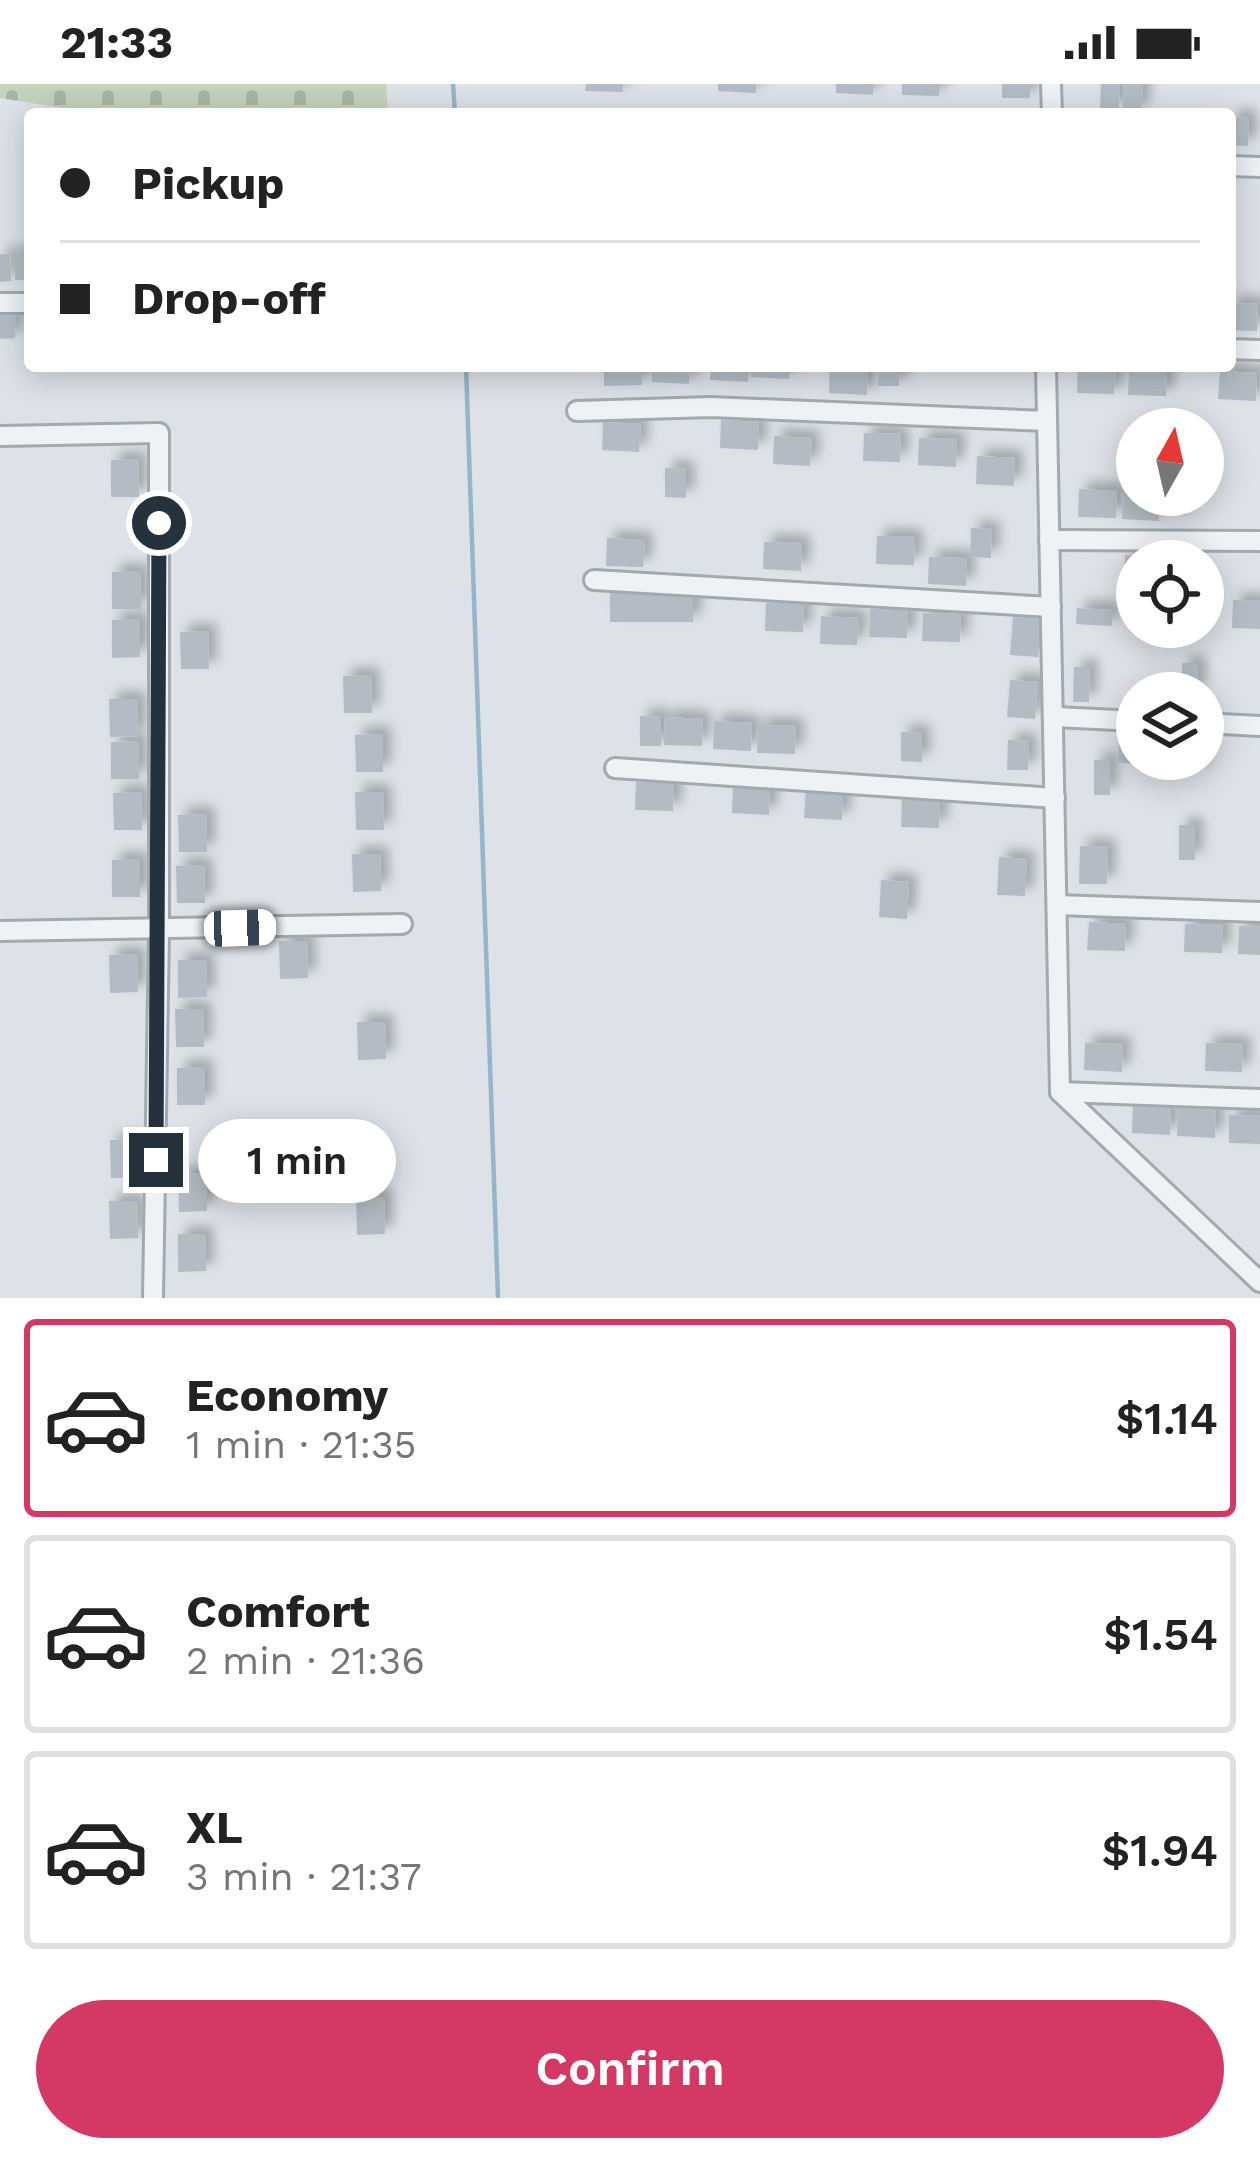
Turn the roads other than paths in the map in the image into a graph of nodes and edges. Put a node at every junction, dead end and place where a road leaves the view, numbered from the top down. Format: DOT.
graph roads {
  1 [pos="1046,372"];
  2 [pos="577,411"];
  3 [pos="1047,421"];
  4 [pos="0,436"];
  5 [pos="1049,541"];
  6 [pos="1260,541"];
  7 [pos="594,580"];
  8 [pos="1051,607"];
  9 [pos="1056,717"];
  10 [pos="1116,720"];
  11 [pos="1224,725"];
  12 [pos="1260,726"];
  13 [pos="615,768"];
  14 [pos="1055,798"];
  15 [pos="1057,904"];
  16 [pos="1260,912"];
  17 [pos="402,924"];
  18 [pos="0,931"];
  19 [pos="160,931"];
  20 [pos="1060,1092"];
  21 [pos="1260,1099"];
  22 [pos="1257,1277"];
  23 [pos="153,1298"];
  1 -- 3 [label="street"];
  2 -- 3 [label="street"];
  3 -- 5 [label="street"];
  4 -- 19 [label="street"];
  5 -- 6 [label="street"];
  5 -- 8 [label="street"];
  7 -- 8 [label="street"];
  8 -- 9 [label="street"];
  9 -- 10 [label="street"];
  9 -- 14 [label="street"];
  11 -- 12 [label="street"];
  13 -- 14 [label="street"];
  14 -- 15 [label="street"];
  15 -- 16 [label="street"];
  15 -- 20 [label="street"];
  17 -- 19 [label="street"];
  18 -- 19 [label="street"];
  19 -- 23 [label="street"];
  20 -- 21 [label="street"];
  20 -- 22 [label="street"];
}
